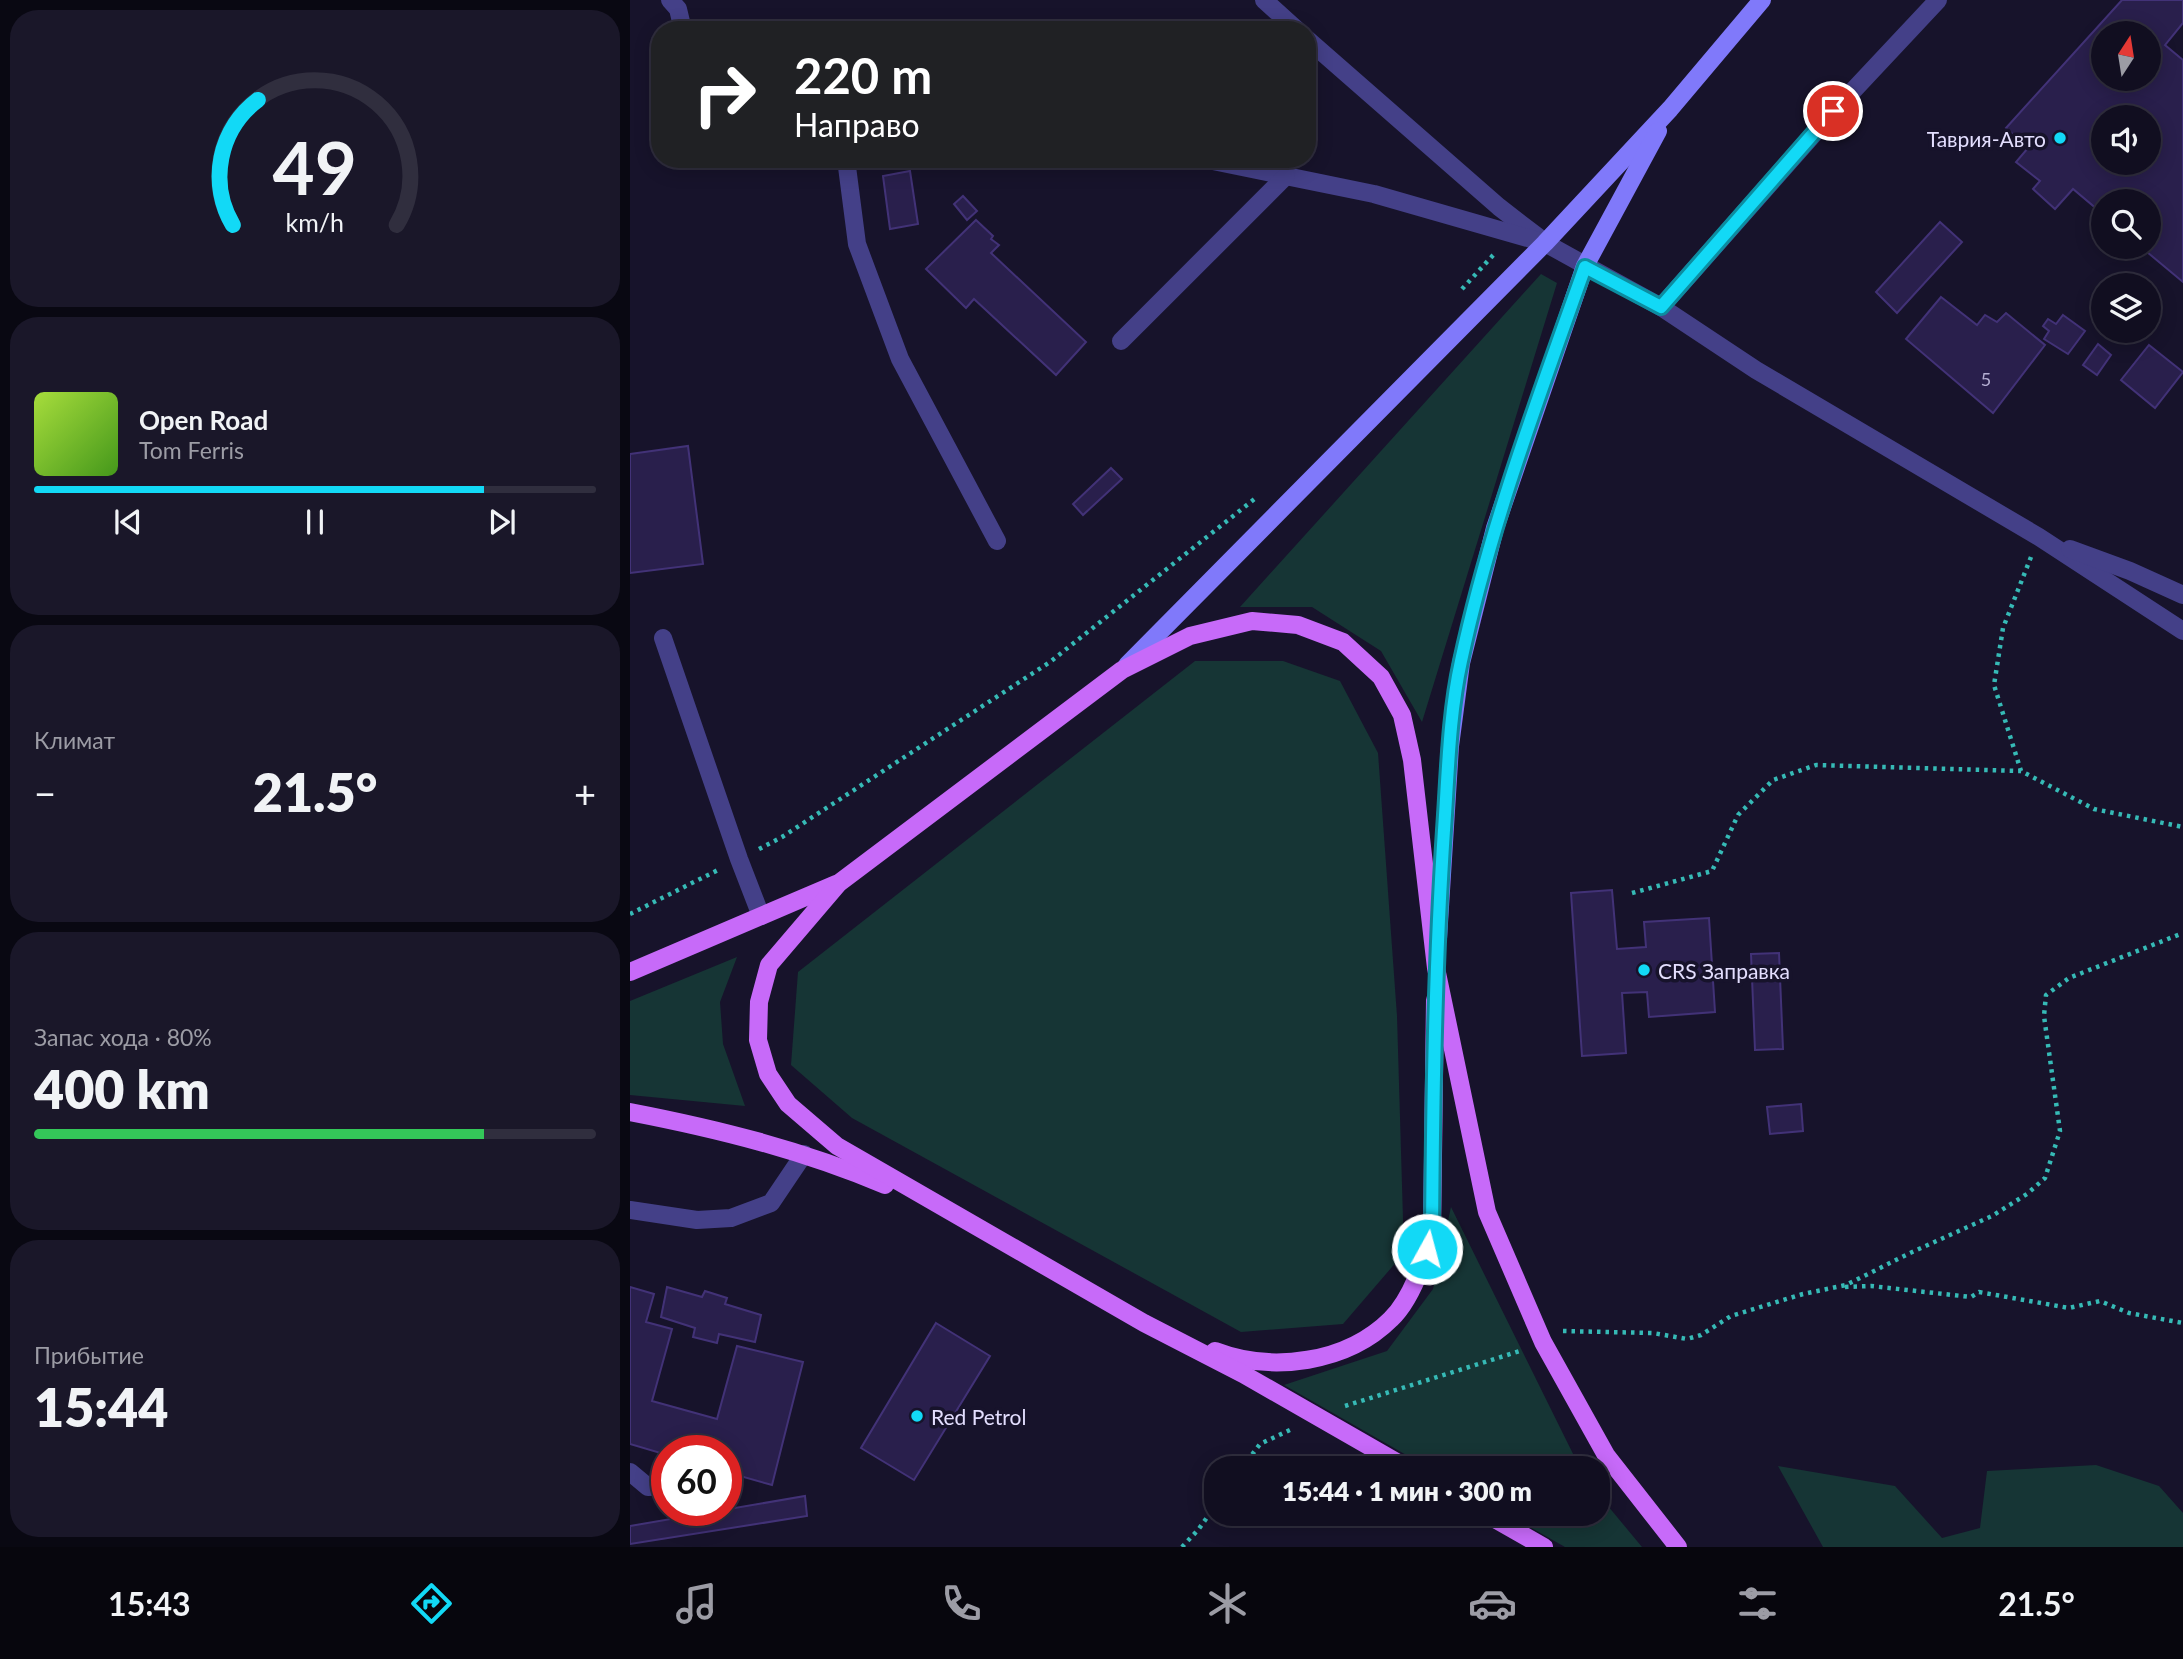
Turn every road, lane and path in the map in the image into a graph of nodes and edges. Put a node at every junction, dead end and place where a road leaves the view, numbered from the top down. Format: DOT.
graph roads {
  1 [pos="670,0"];
  2 [pos="1264,0"];
  3 [pos="1762,0"];
  4 [pos="1938,0"];
  5 [pos="680,21"];
  6 [pos="1287,21"];
  7 [pos="1316,47"];
  8 [pos="1670,109"];
  9 [pos="847,168"];
  10 [pos="1247,168"];
  11 [pos="1286,176"];
  12 [pos="1513,234"];
  13 [pos="1545,243"];
  14 [pos="1585,267"];
  15 [pos="1456,296"];
  16 [pos="1661,307"];
  17 [pos="1121,341"];
  18 [pos="1262,492"];
  19 [pos="2039,537"];
  20 [pos="997,541"];
  21 [pos="2183,594"];
  22 [pos="2183,631"];
  23 [pos="663,638"];
  24 [pos="1122,670"];
  25 [pos="2021,771"];
  26 [pos="2183,827"];
  27 [pos="739,859"];
  28 [pos="839,883"];
  29 [pos="1632,893"];
  30 [pos="630,914"];
  31 [pos="761,916"];
  32 [pos="2183,933"];
  33 [pos="1436,968"];
  34 [pos="630,972"];
  35 [pos="630,1112"];
  36 [pos="804,1154"];
  37 [pos="630,1210"];
  38 [pos="946,1210"];
  39 [pos="1833,1287"];
  40 [pos="1803,1294"];
  41 [pos="2183,1323"];
  42 [pos="1144,1324"];
  43 [pos="1319,1418"];
  44 [pos="1251,1456"];
  45 [pos="1386,1456"];
  46 [pos="630,1472"];
  47 [pos="651,1487"];
  48 [pos="1204,1520"];
  49 [pos="1507,1526"];
  50 [pos="1182,1547"];
  51 [pos="1544,1547"];
  52 [pos="1678,1547"];
  1 -- 5 [label="lane"];
  2 -- 6 [label="lane"];
  3 -- 8 [label="main road"];
  4 -- 16 [label="lane"];
  7 -- 13 [label="lane"];
  8 -- 13 [label="main road"];
  8 -- 14 [label="main road"];
  9 -- 20 [label="lane"];
  10 -- 11 [label="lane"];
  11 -- 12 [label="lane"];
  11 -- 17 [label="lane"];
  12 -- 13 [label="lane"];
  12 -- 15 [label="path"];
  13 -- 14 [label="lane"];
  13 -- 24 [label="main road"];
  14 -- 16 [label="lane"];
  14 -- 33 [label="main road"];
  16 -- 19 [label="lane"];
  18 -- 27 [label="path"];
  19 -- 21 [label="lane"];
  19 -- 22 [label="lane"];
  19 -- 25 [label="path"];
  23 -- 27 [label="lane"];
  24 -- 28 [label="main road"];
  24 -- 33 [label="main road"];
  25 -- 26 [label="path"];
  25 -- 29 [label="path"];
  27 -- 30 [label="path"];
  27 -- 31 [label="lane"];
  28 -- 31 [label="main road"];
  28 -- 38 [label="main road"];
  31 -- 34 [label="main road"];
  32 -- 39 [label="path"];
  33 -- 42 [label="main road"];
  33 -- 52 [label="main road"];
  35 -- 36 [label="main road"];
  36 -- 37 [label="lane"];
  36 -- 38 [label="main road"];
  38 -- 42 [label="main road"];
  39 -- 40 [label="path"];
  39 -- 41 [label="path"];
  42 -- 43 [label="main road"];
  43 -- 44 [label="path"];
  43 -- 45 [label="main road"];
  46 -- 47 [label="lane"];
  48 -- 50 [label="path"];
  49 -- 51 [label="main road"];
}
